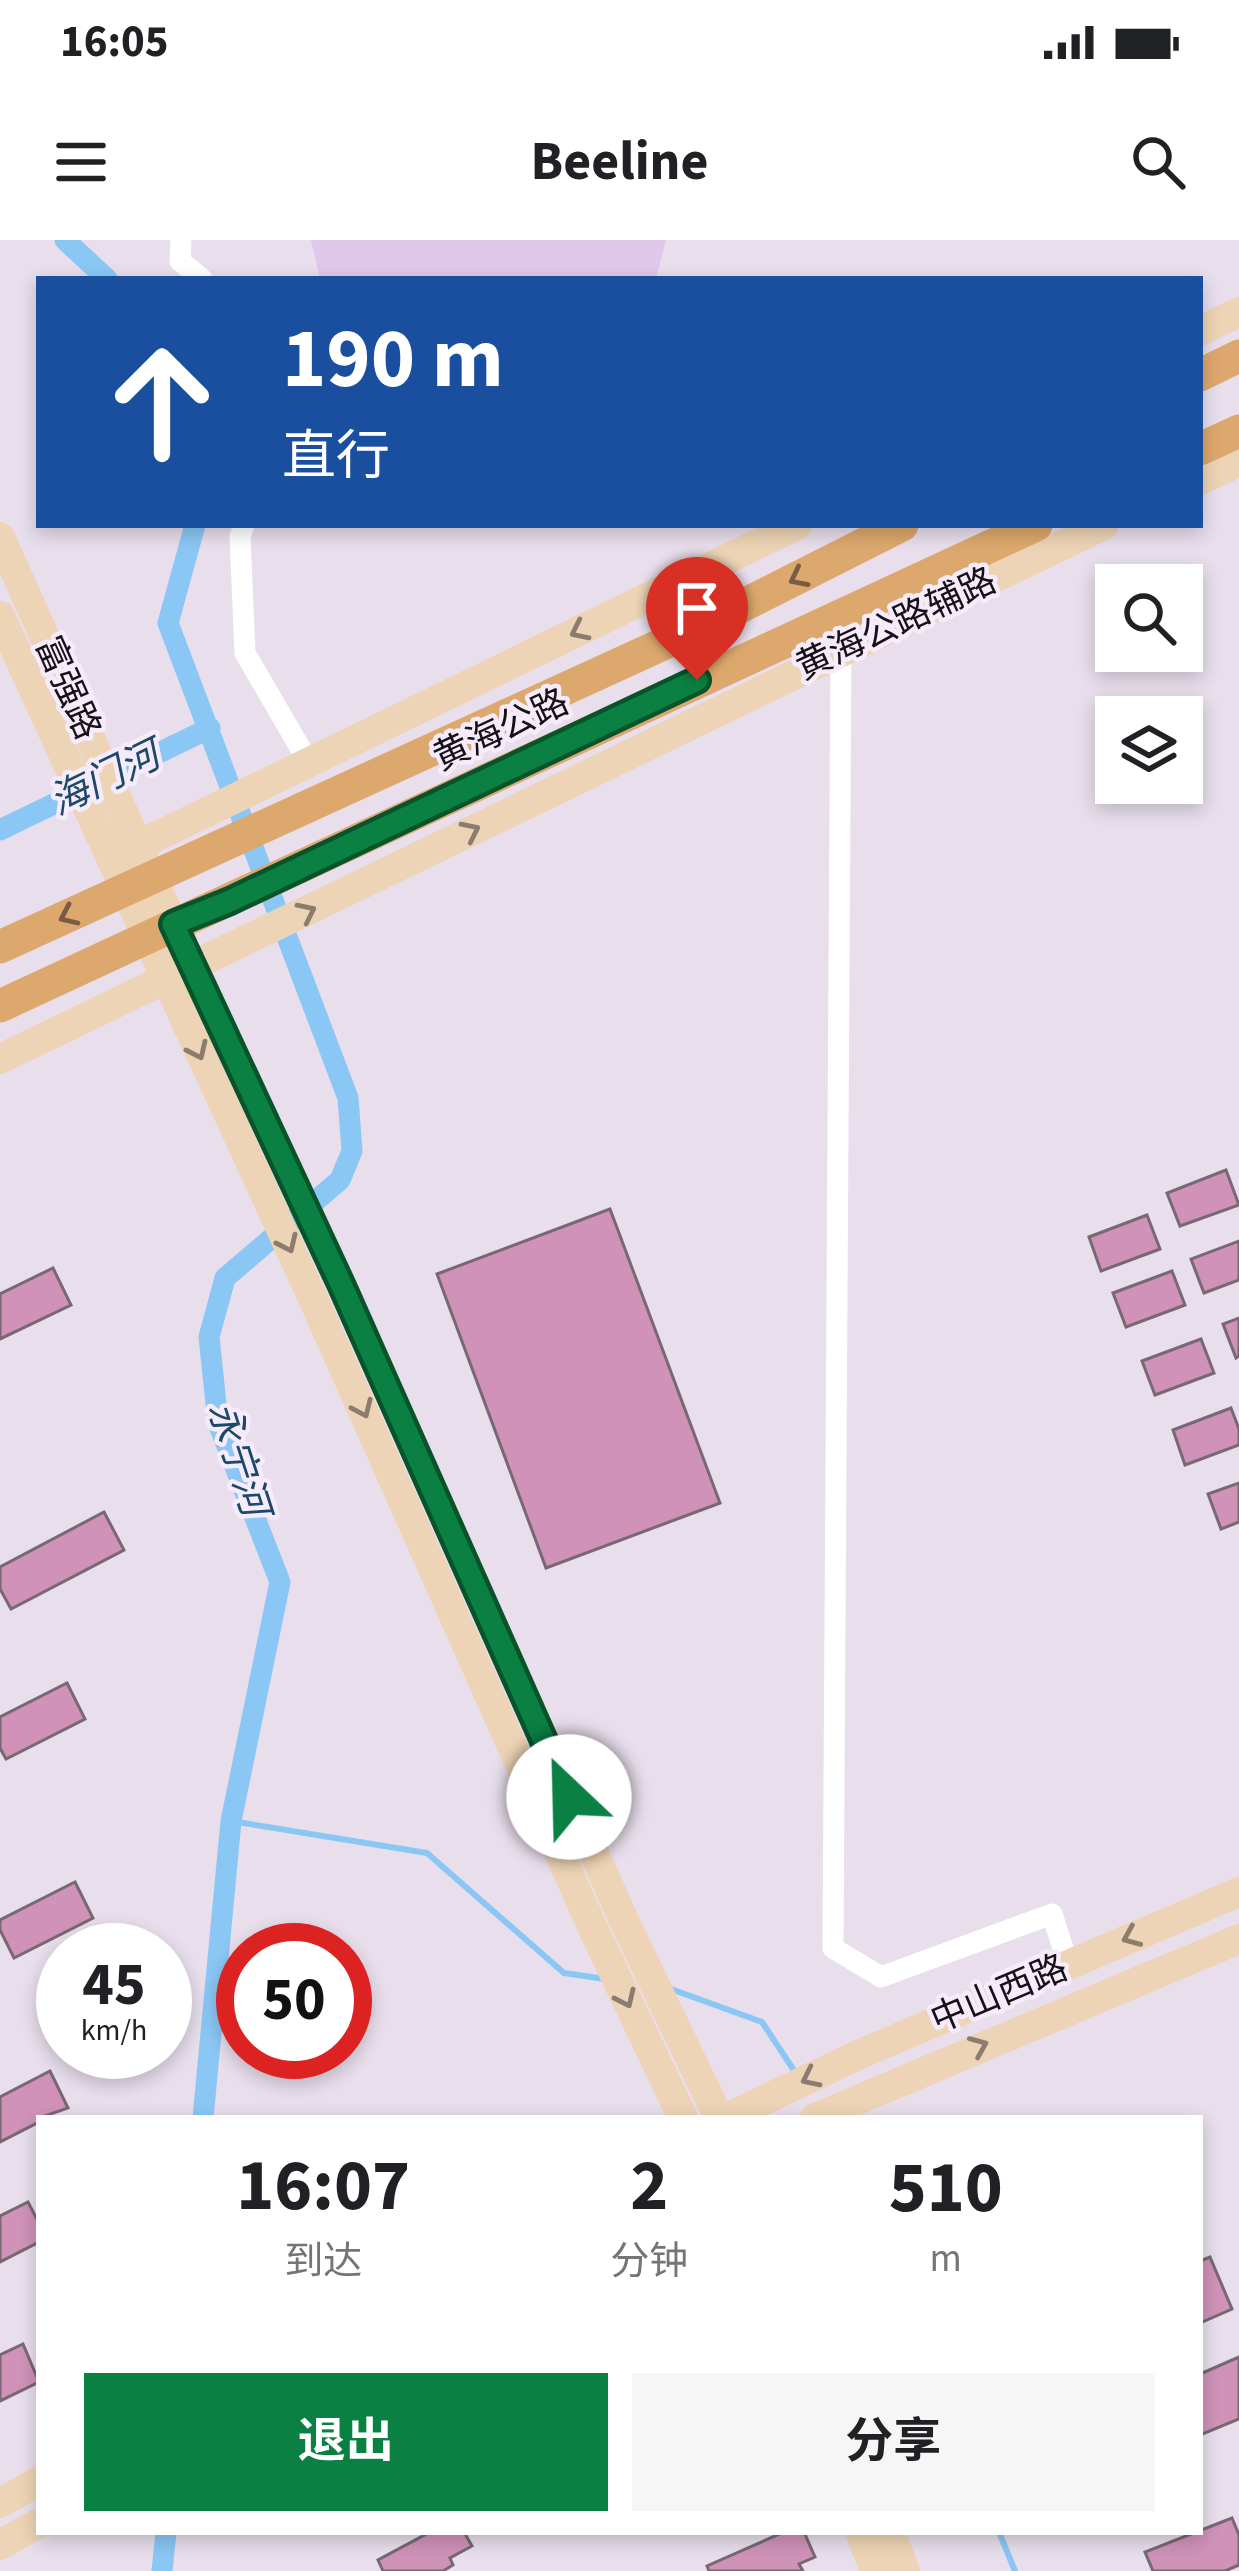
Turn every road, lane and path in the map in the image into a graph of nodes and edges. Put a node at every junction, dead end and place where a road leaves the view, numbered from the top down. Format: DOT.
graph roads {
  1 [pos="181,240"];
  2 [pos="199,276"];
  3 [pos="1239,313"];
  4 [pos="1203,330"];
  5 [pos="1239,356"];
  6 [pos="1203,374"];
  7 [pos="1239,431"];
  8 [pos="1203,448"];
  9 [pos="1239,462"];
  10 [pos="1203,479"];
  11 [pos="243,528"];
  12 [pos="791,528"];
  13 [pos="896,528"];
  14 [pos="1030,528"];
  15 [pos="1099,528"];
  16 [pos="0,537"];
  17 [pos="842,615"];
  18 [pos="0,616"];
  19 [pos="841,649"];
  20 [pos="309,763"];
  21 [pos="132,831"];
  22 [pos="137,884"];
  23 [pos="159,931"];
  24 [pos="0,947"];
  25 [pos="179,975"];
  26 [pos="0,1006"];
  27 [pos="0,1059"];
  28 [pos="273,1175"];
  29 [pos="1239,1892"];
  30 [pos="1239,1939"];
  31 [pos="1068,1964"];
  32 [pos="681,2115"];
  33 [pos="721,2115"];
  34 [pos="730,2115"];
  35 [pos="821,2115"];
  36 [pos="36,2483"];
  37 [pos="0,2503"];
  38 [pos="36,2525"];
  39 [pos="861,2535"];
  40 [pos="891,2535"];
  41 [pos="0,2545"];
  42 [pos="874,2571"];
  43 [pos="905,2571"];
  1 -- 2 [label="street"];
  3 -- 4 [label="main road"];
  5 -- 6 [label="main road"];
  7 -- 8 [label="main road"];
  9 -- 10 [label="main road"];
  11 -- 20 [label="street"];
  12 -- 20 [label="main road, one-way"];
  13 -- 22 [label="main road, 黄海公路, one-way"];
  14 -- 17 [label="main road, 黄海公路"];
  15 -- 19 [label="main road, 黄海公路辅路"];
  16 -- 21 [label="main road, 富强路"];
  17 -- 19 [label="street"];
  17 -- 23 [label="main road, 黄海公路"];
  18 -- 22 [label="main road, 富强路"];
  25 -- 19 [label="main road, 黄海公路辅路, one-way"];
  19 -- 31 [label="street"];
  20 -- 21 [label="main road"];
  21 -- 22 [label="main road, 富强路"];
  22 -- 23 [label="main road, 富强路"];
  22 -- 24 [label="main road, 黄海公路, one-way"];
  23 -- 25 [label="main road, 富强路"];
  23 -- 26 [label="main road, 黄海公路"];
  25 -- 27 [label="main road"];
  25 -- 28 [label="main road, 富强路"];
  28 -- 32 [label="main road, one-way"];
  28 -- 33 [label="main road"];
  29 -- 31 [label="main road, 中山西路, one-way"];
  35 -- 30 [label="main road, 中山西路, one-way"];
  31 -- 34 [label="main road, 中山西路, one-way"];
  36 -- 37 [label="main road"];
  38 -- 41 [label="main road"];
  39 -- 42 [label="main road"];
  40 -- 43 [label="main road"];
}
